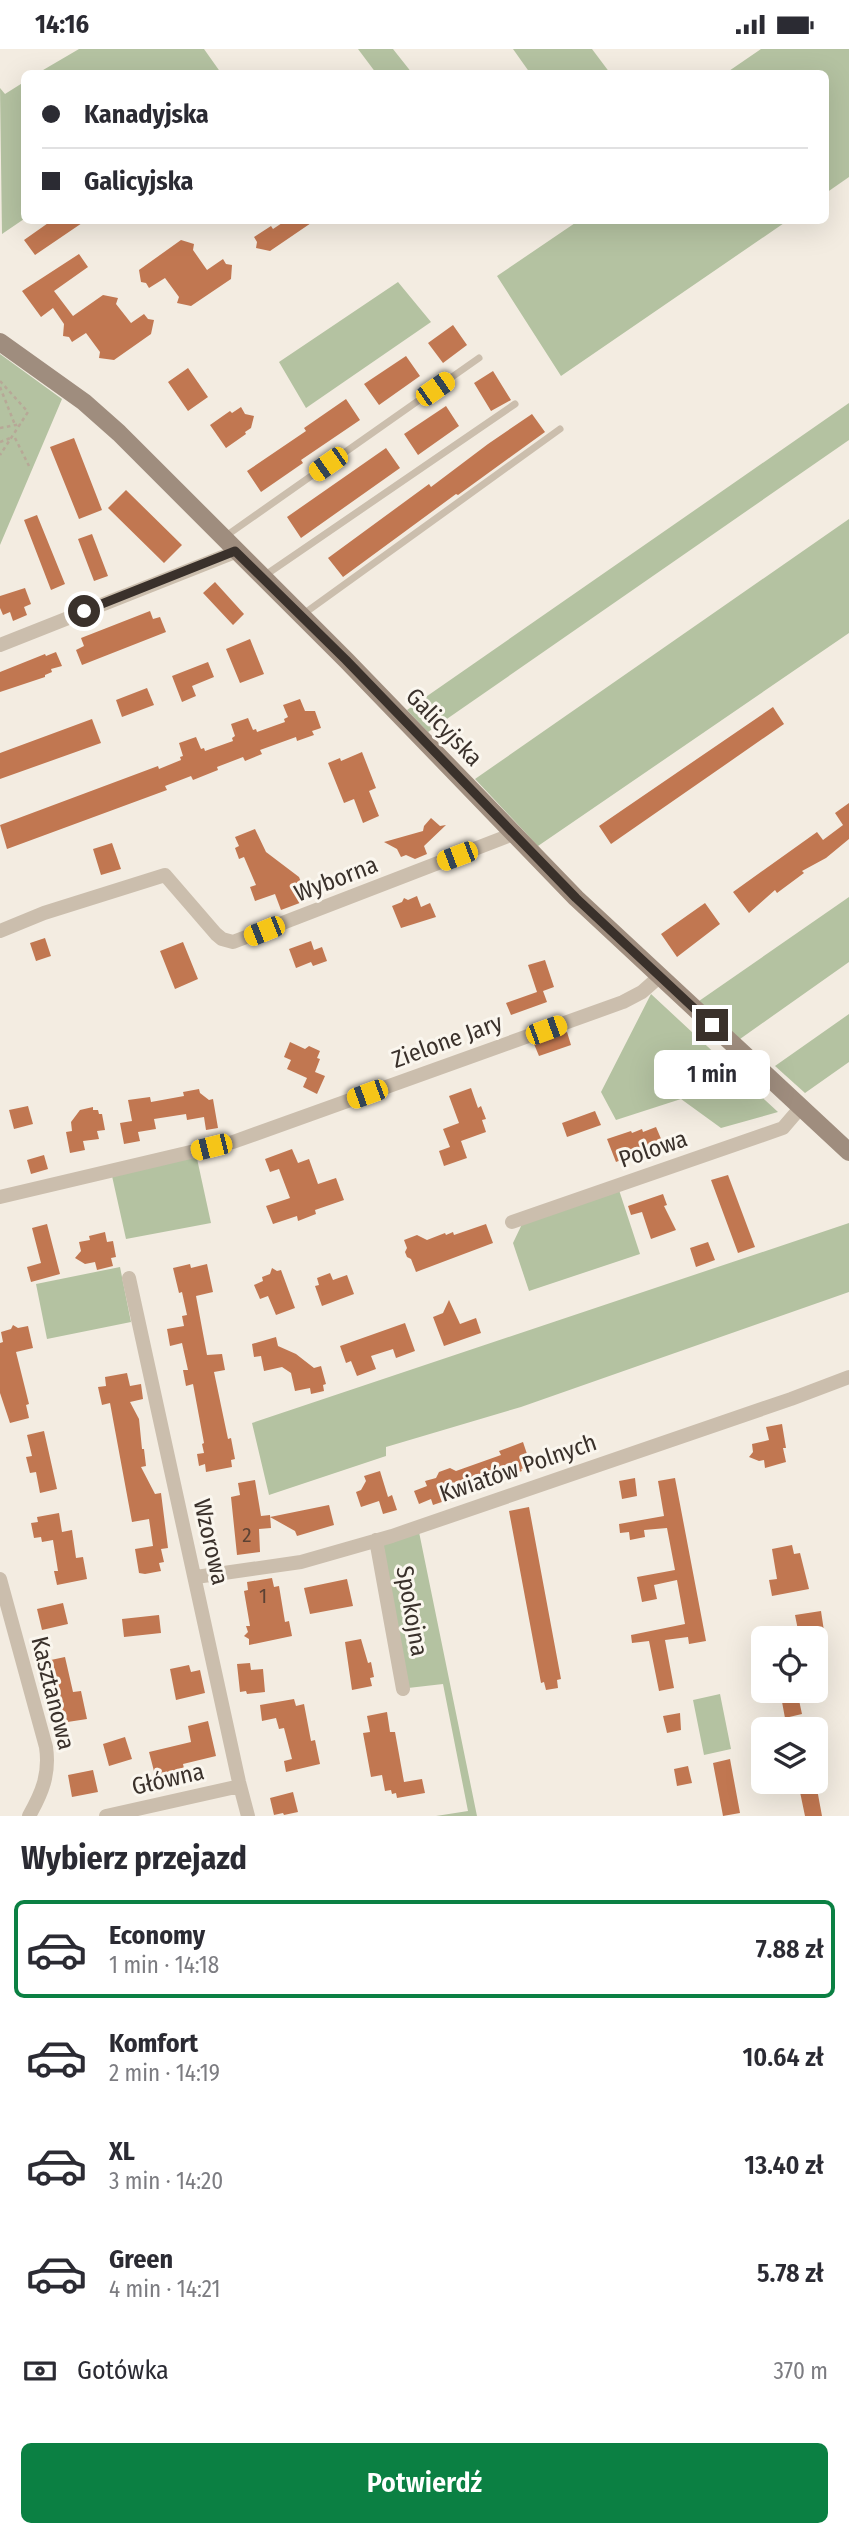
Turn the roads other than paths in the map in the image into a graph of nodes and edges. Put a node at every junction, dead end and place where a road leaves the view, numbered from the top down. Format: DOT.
graph roads {
  1 [pos="0,342"];
  2 [pos="479,358"];
  3 [pos="515,404"];
  4 [pos="560,429"];
  5 [pos="222,538"];
  6 [pos="235,551"];
  7 [pos="262,578"];
  8 [pos="300,616"];
  9 [pos="0,645"];
  10 [pos="513,834"];
  11 [pos="0,931"];
  12 [pos="659,977"];
  13 [pos="801,1107"];
  14 [pos="849,1152"];
  15 [pos="0,1197"];
  16 [pos="512,1222"];
  17 [pos="130,1278"];
  18 [pos="849,1377"];
  19 [pos="376,1540"];
  20 [pos="196,1577"];
  21 [pos="0,1579"];
  22 [pos="403,1689"];
  23 [pos="240,1786"];
  24 [pos="29,1816"];
  25 [pos="106,1816"];
  26 [pos="248,1816"];
  1 -- 5 [label="street, Galicyjska"];
  2 -- 5 [label="lane"];
  3 -- 7 [label="lane"];
  4 -- 8 [label="lane"];
  5 -- 6 [label="street, Galicyjska"];
  6 -- 7 [label="street, Galicyjska"];
  6 -- 9 [label="street"];
  7 -- 8 [label="street, Galicyjska"];
  8 -- 10 [label="street, Galicyjska"];
  10 -- 11 [label="street, Wyborna"];
  10 -- 12 [label="street, Galicyjska"];
  12 -- 13 [label="street, Galicyjska"];
  12 -- 15 [label="street, Zielone Jary"];
  13 -- 14 [label="street, Galicyjska"];
  13 -- 16 [label="street, Polowa"];
  17 -- 20 [label="street, Wzorowa"];
  18 -- 19 [label="street, Kwiatów Polnych"];
  19 -- 20 [label="street, Kwiatów Polnych"];
  19 -- 22 [label="street, Spokojna"];
  20 -- 23 [label="street, Wzorowa"];
  21 -- 24 [label="street, Kasztanowa"];
  23 -- 25 [label="street, Główna"];
  23 -- 26 [label="street, Wzorowa"];
}
